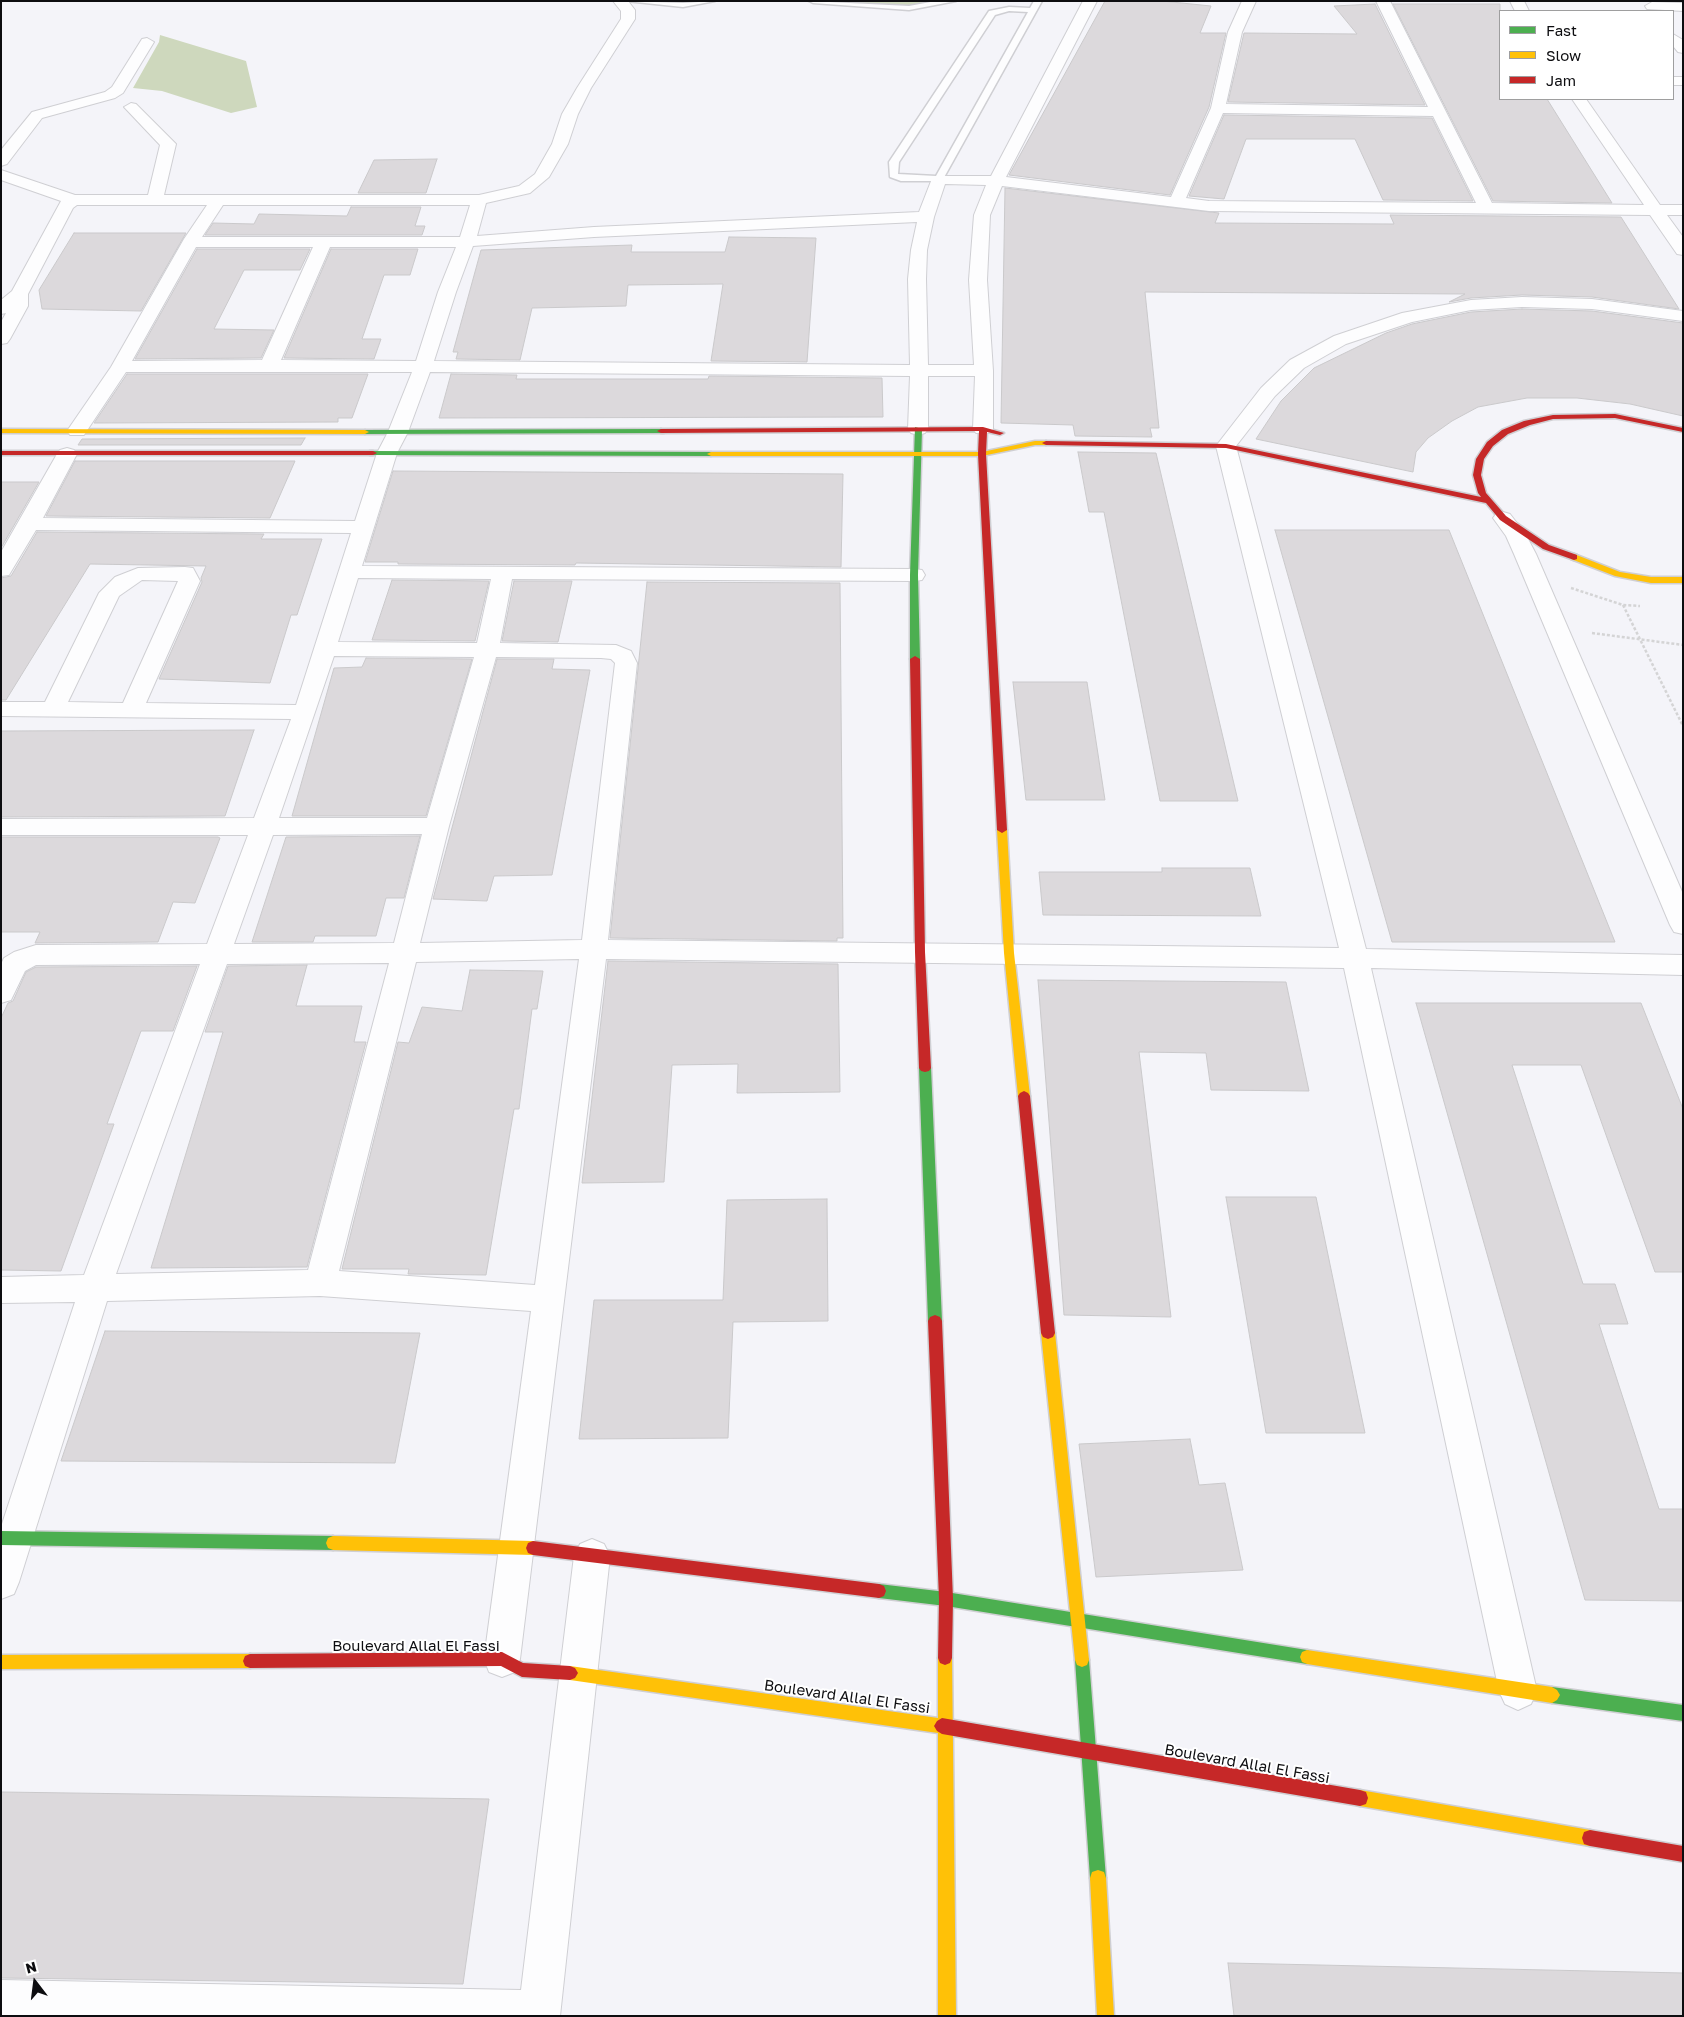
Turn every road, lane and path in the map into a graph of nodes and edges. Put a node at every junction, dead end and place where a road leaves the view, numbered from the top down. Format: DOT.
graph roads {
  1 [pos="620,1"];
  2 [pos="630,1"];
  3 [pos="712,1"];
  4 [pos="813,1"];
  5 [pos="952,1"];
  6 [pos="1038,1"];
  7 [pos="1090,1"];
  8 [pos="1249,1"];
  9 [pos="1383,1"];
  10 [pos="988,3"];
  11 [pos="1652,6"];
  12 [pos="1683,6"];
  13 [pos="998,10"];
  14 [pos="1031,10"];
  15 [pos="1674,38"];
  16 [pos="147,42"];
  17 [pos="1683,49"];
  18 [pos="1580,100"];
  19 [pos="131,108"];
  20 [pos="1218,108"];
  21 [pos="1438,112"];
  22 [pos="1,161"];
  23 [pos="1,175"];
  24 [pos="939,179"];
  25 [pos="996,181"];
  26 [pos="155,198"];
  27 [pos="73,200"];
  28 [pos="218,200"];
  29 [pos="479,200"];
  30 [pos="1176,203"];
  31 [pos="1486,208"];
  32 [pos="1655,210"];
  33 [pos="1683,210"];
  34 [pos="926,217"];
  35 [pos="191,242"];
  36 [pos="466,242"];
  37 [pos="323,243"];
  38 [pos="1683,250"];
  39 [pos="19,294"];
  40 [pos="1,310"];
  41 [pos="1683,316"];
  42 [pos="1,339"];
  43 [pos="269,365"];
  44 [pos="423,366"];
  45 [pos="120,367"];
  46 [pos="919,369"];
  47 [pos="984,370"];
  48 [pos="918,429"];
  49 [pos="983,429"];
  50 [pos="1683,430"];
  51 [pos="1,431"];
  52 [pos="77,431"];
  53 [pos="392,443"];
  54 [pos="1035,443"];
  55 [pos="1226,446"];
  56 [pos="1,453"];
  57 [pos="67,454"];
  58 [pos="918,454"];
  59 [pos="982,454"];
  60 [pos="1487,501"];
  61 [pos="1503,518"];
  62 [pos="29,524"];
  63 [pos="365,527"];
  64 [pos="1,570"];
  65 [pos="351,572"];
  66 [pos="503,572"];
  67 [pos="914,575"];
  68 [pos="1683,580"];
  69 [pos="1623,605"];
  70 [pos="1557,630"];
  71 [pos="1639,639"];
  72 [pos="1683,645"];
  73 [pos="325,649"];
  74 [pos="487,650"];
  75 [pos="1,709"];
  76 [pos="53,709"];
  77 [pos="131,710"];
  78 [pos="305,712"];
  79 [pos="1683,726"];
  80 [pos="437,826"];
  81 [pos="1,827"];
  82 [pos="264,827"];
  83 [pos="1683,925"];
  84 [pos="594,949"];
  85 [pos="920,952"];
  86 [pos="404,953"];
  87 [pos="1009,953"];
  88 [pos="218,954"];
  89 [pos="1355,958"];
  90 [pos="1683,965"];
  91 [pos="1,993"];
  92 [pos="320,1283"];
  93 [pos="95,1288"];
  94 [pos="1,1290"];
  95 [pos="548,1299"];
  96 [pos="9,1538"];
  97 [pos="517,1546"];
  98 [pos="592,1556"];
  99 [pos="1,1582"];
  100 [pos="946,1598"];
  101 [pos="1078,1618"];
  102 [pos="502,1659"];
  103 [pos="1,1662"];
  104 [pos="578,1673"];
  105 [pos="1518,1690"];
  106 [pos="1683,1714"];
  107 [pos="944,1726"];
  108 [pos="1090,1752"];
  109 [pos="1683,1854"];
  110 [pos="1,2001"];
  111 [pos="540,2013"];
  112 [pos="947,2016"];
  113 [pos="1106,2016"];
  1 -- 29 [label="street"];
  2 -- 3 [label="lane"];
  4 -- 5 [label="lane"];
  6 -- 14 [label="lane"];
  7 -- 25 [label="street"];
  8 -- 20 [label="street"];
  9 -- 21 [label="street"];
  10 -- 13 [label="lane"];
  11 -- 12 [label="street"];
  13 -- 14 [label="lane"];
  13 -- 24 [label="lane"];
  14 -- 24 [label="lane"];
  15 -- 17 [label="street"];
  16 -- 22 [label="street"];
  18 -- 32 [label="street"];
  19 -- 26 [label="street"];
  20 -- 21 [label="street"];
  20 -- 30 [label="street"];
  21 -- 31 [label="street"];
  23 -- 27 [label="street"];
  24 -- 25 [label="street"];
  24 -- 34 [label="street"];
  25 -- 30 [label="street"];
  25 -- 47 [label="street"];
  26 -- 27 [label="street"];
  26 -- 28 [label="street"];
  27 -- 39 [label="street"];
  28 -- 29 [label="street"];
  28 -- 35 [label="street"];
  29 -- 36 [label="street"];
  30 -- 31 [label="street"];
  31 -- 32 [label="street"];
  32 -- 33 [label="street"];
  32 -- 38 [label="street"];
  34 -- 36 [label="street"];
  34 -- 46 [label="street"];
  35 -- 37 [label="street"];
  35 -- 45 [label="street"];
  36 -- 37 [label="street"];
  36 -- 44 [label="street"];
  37 -- 43 [label="street"];
  39 -- 40 [label="street"];
  39 -- 42 [label="street"];
  41 -- 55 [label="street"];
  43 -- 44 [label="street"];
  43 -- 45 [label="street"];
  44 -- 46 [label="street"];
  44 -- 53 [label="street"];
  45 -- 52 [label="street"];
  46 -- 47 [label="street"];
  46 -- 48 [label="street"];
  47 -- 49 [label="street"];
  48 -- 49 [label="street"];
  48 -- 53 [label="street"];
  48 -- 58 [label="street"];
  49 -- 54 [label="street"];
  49 -- 59 [label="street"];
  50 -- 60 [label="street"];
  51 -- 52 [label="street"];
  52 -- 53 [label="street"];
  53 -- 57 [label="street"];
  53 -- 58 [label="street"];
  53 -- 63 [label="street"];
  54 -- 55 [label="street"];
  54 -- 59 [label="street"];
  55 -- 60 [label="street"];
  55 -- 89 [label="street"];
  56 -- 57 [label="street"];
  57 -- 62 [label="street"];
  58 -- 59 [label="street"];
  58 -- 67 [label="street"];
  59 -- 87 [label="street"];
  60 -- 61 [label="street"];
  61 -- 68 [label="street"];
  61 -- 70 [label="street"];
  62 -- 63 [label="street"];
  62 -- 64 [label="street"];
  63 -- 65 [label="street"];
  65 -- 66 [label="street"];
  65 -- 73 [label="street"];
  66 -- 67 [label="street"];
  66 -- 74 [label="street"];
  67 -- 85 [label="street"];
  69 -- 71 [label="path"];
  70 -- 71 [label="path"];
  70 -- 83 [label="street"];
  71 -- 72 [label="path"];
  71 -- 79 [label="path"];
  73 -- 74 [label="street"];
  73 -- 78 [label="street"];
  74 -- 80 [label="street"];
  74 -- 84 [label="street"];
  75 -- 76 [label="street"];
  76 -- 77 [label="street"];
  76 -- 77 [label="street"];
  77 -- 78 [label="street"];
  78 -- 82 [label="street"];
  80 -- 82 [label="street"];
  80 -- 86 [label="street"];
  81 -- 82 [label="street"];
  82 -- 88 [label="street"];
  84 -- 85 [label="street"];
  84 -- 86 [label="street"];
  84 -- 95 [label="street"];
  85 -- 87 [label="street"];
  85 -- 100 [label="street"];
  86 -- 88 [label="street"];
  86 -- 92 [label="street"];
  87 -- 89 [label="street"];
  87 -- 101 [label="street"];
  88 -- 91 [label="street"];
  88 -- 93 [label="street"];
  89 -- 90 [label="street"];
  89 -- 105 [label="street"];
  92 -- 93 [label="street"];
  92 -- 95 [label="street"];
  93 -- 94 [label="street"];
  93 -- 96 [label="street"];
  95 -- 97 [label="street"];
  96 -- 97 [label="street"];
  96 -- 99 [label="street"];
  97 -- 98 [label="street"];
  97 -- 102 [label="street"];
  98 -- 100 [label="street"];
  98 -- 104 [label="street"];
  100 -- 101 [label="street"];
  100 -- 107 [label="street"];
  101 -- 105 [label="street"];
  101 -- 108 [label="street"];
  102 -- 103 [label="street, Boulevard Allal El Fassi"];
  102 -- 104 [label="street, Boulevard Allal El Fassi"];
  104 -- 107 [label="street, Boulevard Allal El Fassi"];
  104 -- 111 [label="street"];
  105 -- 106 [label="street"];
  107 -- 108 [label="street, Boulevard Allal El Fassi"];
  107 -- 112 [label="street"];
  108 -- 109 [label="street, Boulevard Allal El Fassi"];
  108 -- 113 [label="street"];
  110 -- 111 [label="street"];
}
